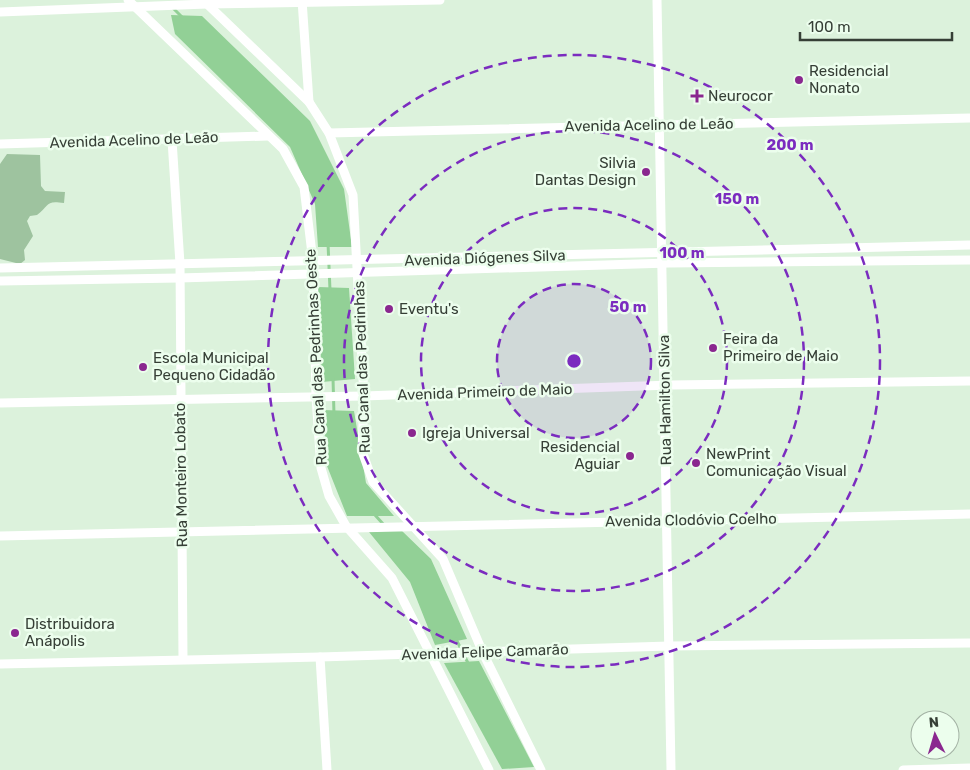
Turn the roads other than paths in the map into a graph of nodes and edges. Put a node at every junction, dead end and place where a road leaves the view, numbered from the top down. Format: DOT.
graph roads {
  1 [pos="440,0"];
  2 [pos="657,0"];
  3 [pos="302,1"];
  4 [pos="205,2"];
  5 [pos="131,3"];
  6 [pos="0,12"];
  7 [pos="309,102"];
  8 [pos="970,118"];
  9 [pos="658,125"];
  10 [pos="329,133"];
  11 [pos="268,136"];
  12 [pos="172,140"];
  13 [pos="0,144"];
  14 [pos="970,245"];
  15 [pos="662,253"];
  16 [pos="970,260"];
  17 [pos="358,261"];
  18 [pos="313,262"];
  19 [pos="180,264"];
  20 [pos="662,264"];
  21 [pos="0,268"];
  22 [pos="358,273"];
  23 [pos="318,274"];
  24 [pos="180,278"];
  25 [pos="0,280"];
  26 [pos="970,381"];
  27 [pos="664,385"];
  28 [pos="364,396"];
  29 [pos="320,397"];
  30 [pos="180,398"];
  31 [pos="0,403"];
  32 [pos="970,514"];
  33 [pos="668,520"];
  34 [pos="412,525"];
  35 [pos="350,526"];
  36 [pos="182,530"];
  37 [pos="0,536"];
  38 [pos="970,643"];
  39 [pos="669,646"];
  40 [pos="434,653"];
  41 [pos="479,653"];
  42 [pos="320,658"];
  43 [pos="184,659"];
  44 [pos="0,664"];
  45 [pos="970,768"];
  46 [pos="327,770"];
  47 [pos="489,770"];
  48 [pos="541,770"];
  49 [pos="671,770"];
  50 [pos="903,770"];
  1 -- 3 [label="street"];
  2 -- 9 [label="street, Rua Hamilton Silva"];
  3 -- 4 [label="street"];
  3 -- 7 [label="street"];
  4 -- 5 [label="street"];
  4 -- 7 [label="street, Rua Canal das Pedrinhas"];
  5 -- 6 [label="street"];
  5 -- 11 [label="street, Rua Canal das Pedrinhas Oeste"];
  7 -- 10 [label="street, Rua Canal das Pedrinhas"];
  8 -- 9 [label="street, Avenida Acelino de Leão"];
  9 -- 10 [label="street, Avenida Acelino de Leão"];
  9 -- 15 [label="street, Rua Hamilton Silva"];
  10 -- 17 [label="street, Rua Canal das Pedrinhas"];
  11 -- 12 [label="street, Avenida Acelino de Leão"];
  11 -- 18 [label="street, Rua Canal das Pedrinhas Oeste"];
  12 -- 13 [label="street, Avenida Acelino de Leão"];
  12 -- 19 [label="street, Rua Monteiro Lobato"];
  14 -- 15 [label="street, Avenida Diógenes Silva"];
  15 -- 17 [label="street, Avenida Diógenes Silva"];
  15 -- 20 [label="street, Rua Hamilton Silva"];
  16 -- 20 [label="street, Avenida Diógenes Silva"];
  17 -- 18 [label="street, Avenida Diógenes Silva"];
  17 -- 22 [label="street, Rua Canal das Pedrinhas"];
  18 -- 19 [label="street, Avenida Diógenes Silva"];
  18 -- 23 [label="street, Rua Canal das Pedrinhas Oeste"];
  19 -- 21 [label="street, Avenida Diógenes Silva"];
  19 -- 24 [label="street, Rua Monteiro Lobato"];
  20 -- 22 [label="street, Avenida Diógenes Silva"];
  20 -- 27 [label="street, Rua Hamilton Silva"];
  22 -- 23 [label="street, Avenida Diógenes Silva"];
  22 -- 28 [label="street, Rua Canal das Pedrinhas"];
  23 -- 24 [label="street, Avenida Diógenes Silva"];
  23 -- 29 [label="street, Rua Canal das Pedrinhas Oeste"];
  24 -- 25 [label="street, Avenida Diógenes Silva"];
  24 -- 30 [label="street, Rua Monteiro Lobato"];
  26 -- 27 [label="street, Avenida Primeiro de Maio"];
  27 -- 28 [label="street, Avenida Primeiro de Maio"];
  27 -- 33 [label="street, Rua Hamilton Silva"];
  28 -- 29 [label="street, Avenida Primeiro de Maio"];
  28 -- 34 [label="street, Rua Canal das Pedrinhas"];
  29 -- 30 [label="street, Avenida Primeiro de Maio"];
  29 -- 35 [label="street, Rua Canal das Pedrinhas Oeste"];
  30 -- 31 [label="street, Avenida Primeiro de Maio"];
  30 -- 36 [label="street, Rua Monteiro Lobato"];
  32 -- 33 [label="street, Avenida Clodóvio Coelho"];
  33 -- 34 [label="street, Avenida Clodóvio Coelho"];
  33 -- 39 [label="street, Rua Hamilton Silva"];
  34 -- 35 [label="street, Avenida Clodóvio Coelho"];
  34 -- 41 [label="street, Rua Canal das Pedrinhas"];
  35 -- 36 [label="street"];
  35 -- 40 [label="street, Rua Canal das Pedrinhas Oeste"];
  36 -- 37 [label="street"];
  36 -- 43 [label="street, Rua Monteiro Lobato"];
  38 -- 39 [label="street, Avenida Felipe Camarão"];
  39 -- 41 [label="street, Avenida Felipe Camarão"];
  39 -- 49 [label="street, Rua Hamilton Silva"];
  40 -- 41 [label="street, Avenida Felipe Camarão"];
  40 -- 42 [label="street, Avenida Felipe Camarão"];
  40 -- 47 [label="street, Rua Canal das Pedrinhas Oeste"];
  41 -- 48 [label="street, Rua Canal das Pedrinhas"];
  42 -- 43 [label="street, Avenida Felipe Camarão"];
  42 -- 46 [label="street"];
  43 -- 44 [label="street, Avenida Felipe Camarão"];
  45 -- 50 [label="street"];
}
